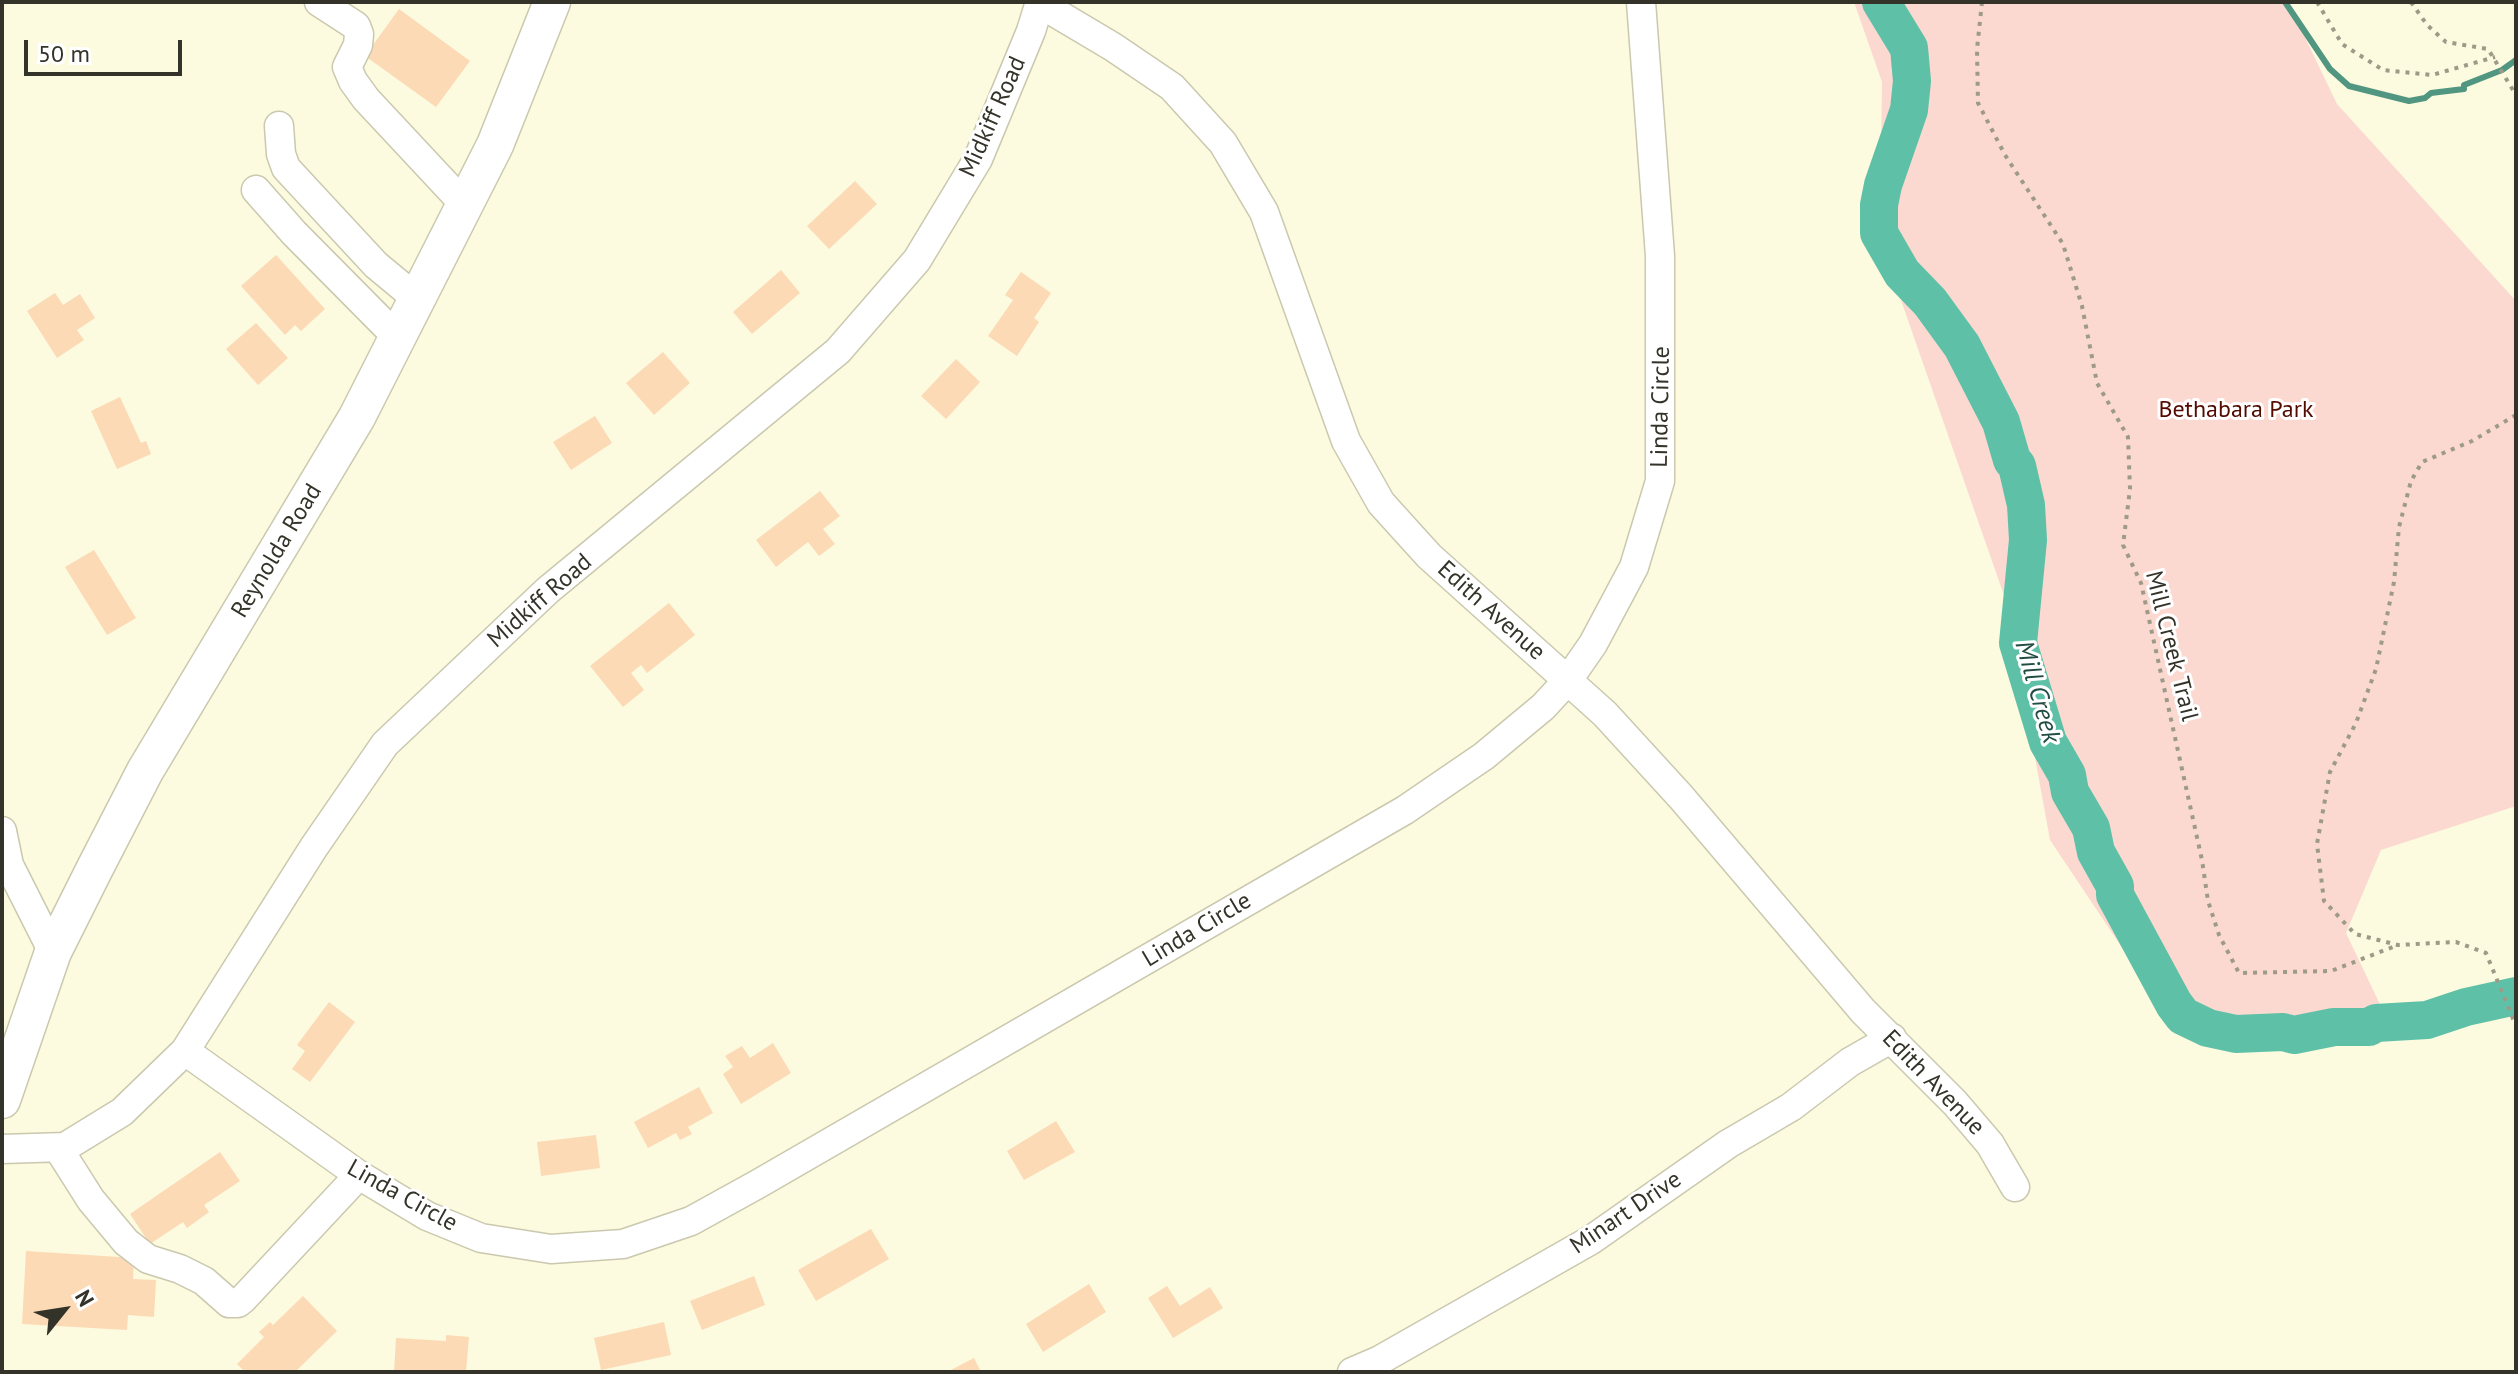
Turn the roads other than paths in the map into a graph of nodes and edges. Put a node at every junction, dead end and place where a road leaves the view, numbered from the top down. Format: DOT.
graph roads {
  1 [pos="319,2"];
  2 [pos="552,2"];
  3 [pos="1641,2"];
  4 [pos="1040,3"];
  5 [pos="279,126"];
  6 [pos="256,190"];
  7 [pos="465,205"];
  8 [pos="417,299"];
  9 [pos="396,336"];
  10 [pos="1568,680"];
  11 [pos="2,831"];
  12 [pos="53,952"];
  13 [pos="1892,1038"];
  14 [pos="185,1051"];
  15 [pos="2,1100"];
  16 [pos="58,1148"];
  17 [pos="2,1149"];
  18 [pos="359,1175"];
  19 [pos="2015,1187"];
  20 [pos="1352,1372"];
  1 -- 7 [label="street"];
  2 -- 7 [label="main road, Reynolda Road"];
  3 -- 10 [label="street, Linda Circle"];
  4 -- 10 [label="street, Edith Avenue"];
  4 -- 14 [label="street, Midkiff Road"];
  5 -- 8 [label="street"];
  6 -- 9 [label="street"];
  7 -- 8 [label="main road, Reynolda Road"];
  8 -- 9 [label="main road, Reynolda Road"];
  9 -- 12 [label="main road, Reynolda Road"];
  10 -- 13 [label="street, Edith Avenue"];
  10 -- 18 [label="street, Linda Circle"];
  11 -- 12 [label="street"];
  12 -- 15 [label="main road, Reynolda Road"];
  13 -- 19 [label="street, Edith Avenue"];
  13 -- 20 [label="street, Minart Drive"];
  14 -- 16 [label="street, Midkiff Road"];
  14 -- 18 [label="street, Linda Circle"];
  16 -- 17 [label="street, Midkiff Road"];
  16 -- 18 [label="street"];
}
